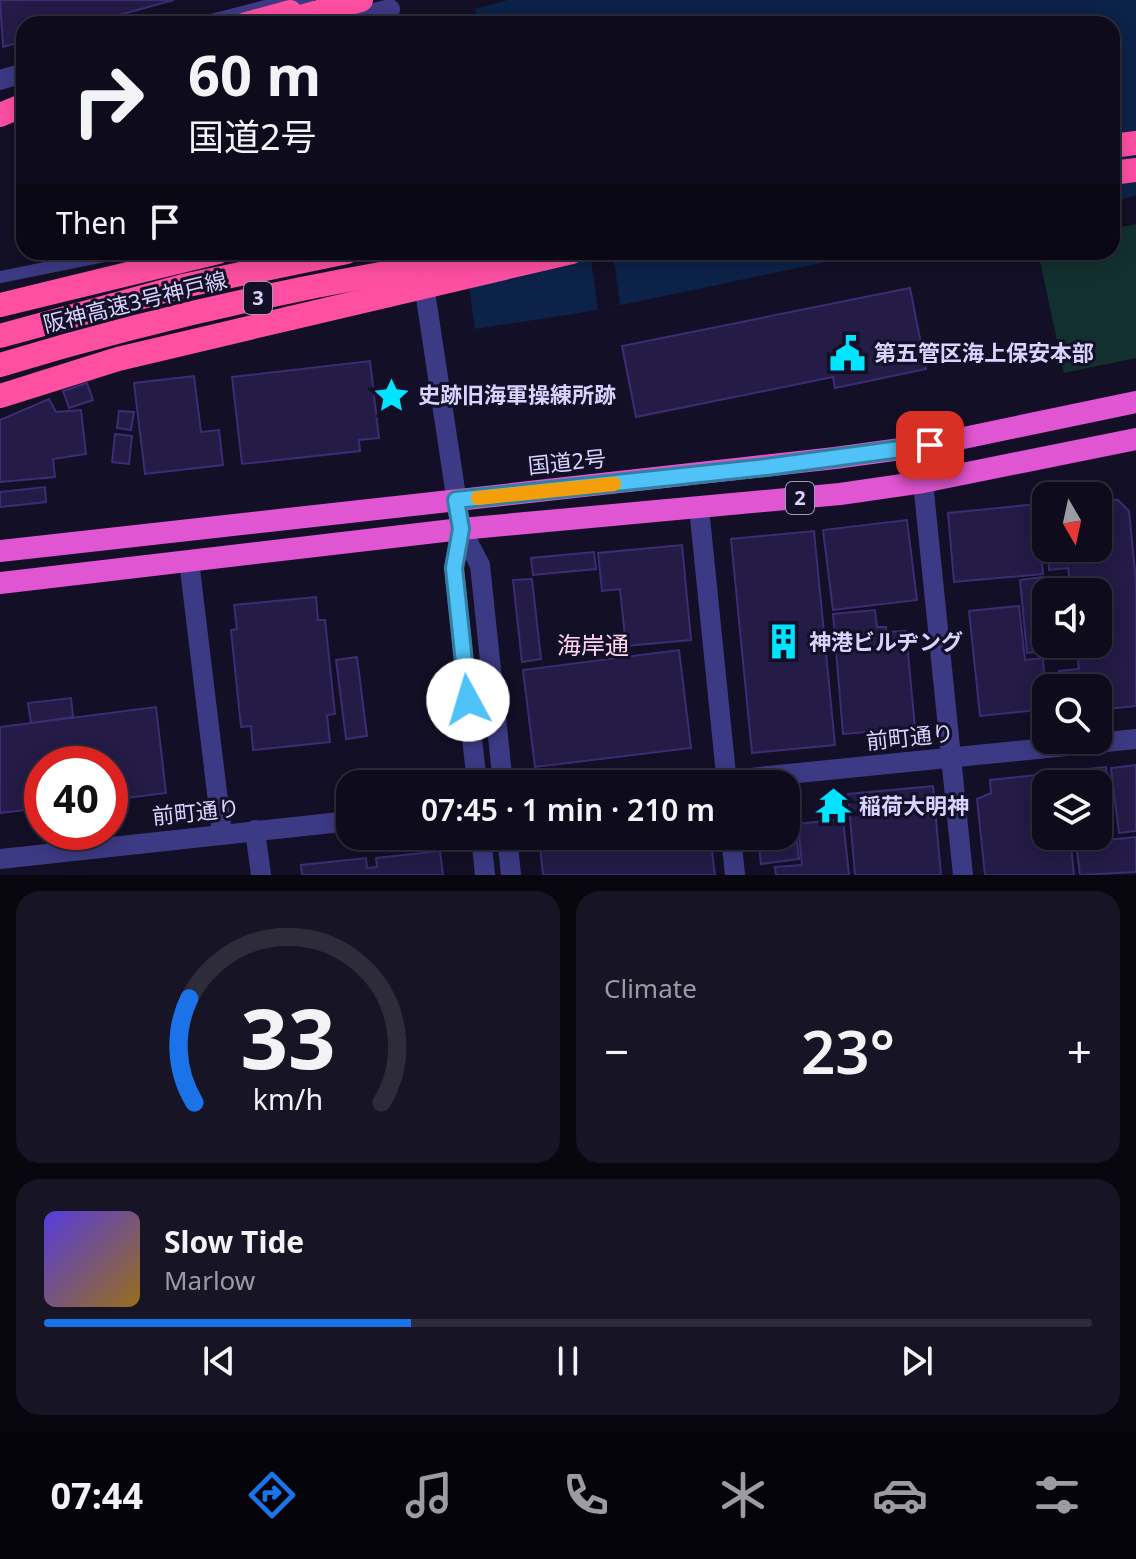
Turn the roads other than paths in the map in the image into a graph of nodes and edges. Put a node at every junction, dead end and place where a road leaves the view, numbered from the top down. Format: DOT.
graph roads {
  1 [pos="304,0"];
  2 [pos="330,0"];
  3 [pos="361,0"];
  4 [pos="390,11"];
  5 [pos="243,16"];
  6 [pos="274,16"];
  7 [pos="304,16"];
  8 [pos="367,16"];
  9 [pos="84,260"];
  10 [pos="186,260"];
  11 [pos="308,260"];
  12 [pos="420,260"];
  13 [pos="473,260"];
  14 [pos="537,260"];
  15 [pos="0,277"];
  16 [pos="0,305"];
  17 [pos="0,336"];
  18 [pos="0,365"];
  19 [pos="0,396"];
  20 [pos="1136,402"];
  21 [pos="1136,439"];
  22 [pos="923,482"];
  23 [pos="456,500"];
  24 [pos="699,508"];
  25 [pos="461,529"];
  26 [pos="0,551"];
  27 [pos="189,561"];
  28 [pos="0,583"];
  29 [pos="1136,739"];
  30 [pos="951,757"];
  31 [pos="476,770"];
  32 [pos="502,770"];
  33 [pos="726,770"];
  34 [pos="800,774"];
  35 [pos="336,822"];
  36 [pos="255,830"];
  37 [pos="222,834"];
  38 [pos="482,850"];
  39 [pos="508,850"];
  40 [pos="732,850"];
  41 [pos="44,854"];
  42 [pos="0,859"];
  43 [pos="46,875"];
  44 [pos="261,875"];
  45 [pos="485,875"];
  46 [pos="511,875"];
  47 [pos="735,875"];
  48 [pos="963,875"];
  1 -- 5 [label="street"];
  2 -- 6 [label="highway"];
  3 -- 7 [label="highway"];
  4 -- 8 [label="street"];
  9 -- 15 [label="lane"];
  10 -- 16 [label="highway"];
  11 -- 17 [label="highway, 阪神高速3号神戸線 / 3"];
  12 -- 23 [label="street"];
  13 -- 18 [label="highway, 阪神高速3号神戸線 / 3, bridge"];
  14 -- 19 [label="highway, 3, bridge"];
  20 -- 23 [label="highway, 国道2号 / 2"];
  21 -- 22 [label="highway, 2"];
  22 -- 24 [label="highway, 2"];
  22 -- 30 [label="street"];
  23 -- 25 [label="street"];
  23 -- 26 [label="highway, 国道2号 / 2"];
  24 -- 25 [label="highway, 2"];
  24 -- 33 [label="street"];
  25 -- 27 [label="highway, 2"];
  25 -- 31 [label="street"];
  25 -- 32 [label="street"];
  27 -- 28 [label="highway, 2"];
  27 -- 37 [label="street"];
  29 -- 30 [label="street, 前町通り"];
  30 -- 34 [label="street, 前町通り"];
  30 -- 48 [label="street"];
  35 -- 36 [label="street, 前町通り"];
  36 -- 37 [label="street, 前町通り"];
  36 -- 44 [label="street"];
  37 -- 41 [label="street, 前町通り"];
  38 -- 45 [label="street"];
  39 -- 46 [label="street"];
  40 -- 47 [label="street"];
  41 -- 42 [label="street, 前町通り"];
  41 -- 43 [label="street"];
}
